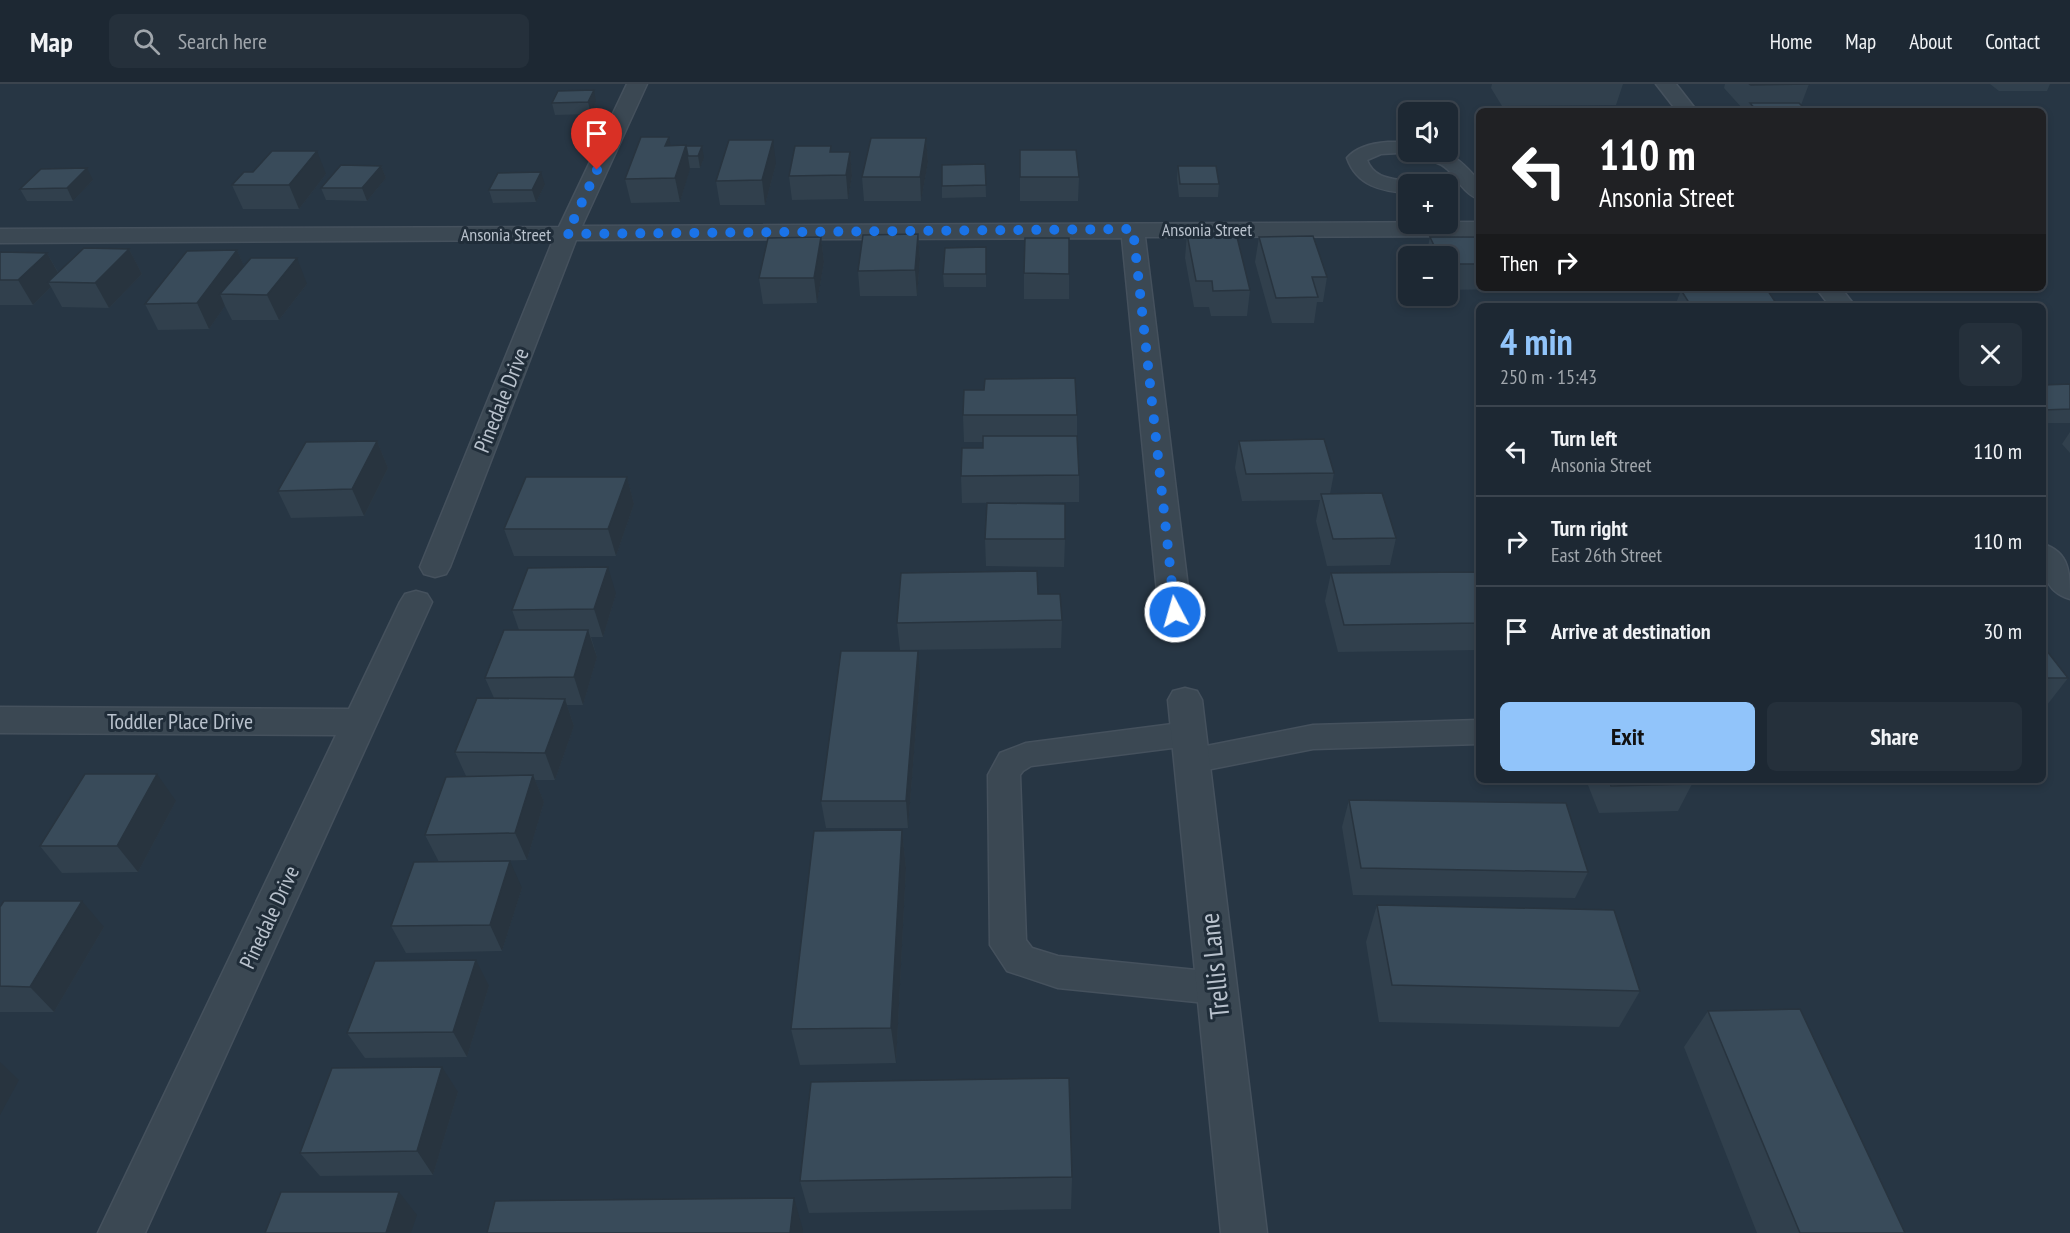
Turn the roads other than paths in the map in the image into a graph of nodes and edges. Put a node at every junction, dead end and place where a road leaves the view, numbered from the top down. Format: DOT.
graph roads {
  1 [pos="637,84"];
  2 [pos="1666,84"];
  3 [pos="1686,108"];
  4 [pos="1398,147"];
  5 [pos="1452,162"];
  6 [pos="1398,185"];
  7 [pos="1458,189"];
  8 [pos="1476,189"];
  9 [pos="1476,191"];
  10 [pos="1133,229"];
  11 [pos="1476,229"];
  12 [pos="567,234"];
  13 [pos="0,236"];
  14 [pos="1830,291"];
  15 [pos="1840,303"];
  16 [pos="2046,558"];
  17 [pos="435,567"];
  18 [pos="2070,588"];
  19 [pos="416,602"];
  20 [pos="1175,612"];
  21 [pos="0,720"];
  22 [pos="361,722"];
  23 [pos="1188,732"];
  24 [pos="1476,732"];
  25 [pos="1216,988"];
  26 [pos="121,1233"];
  27 [pos="1244,1233"];
  1 -- 12 [label="street, Pinedale Drive"];
  2 -- 3 [label="street"];
  4 -- 6 [label="lane"];
  5 -- 8 [label="lane"];
  7 -- 9 [label="lane"];
  10 -- 11 [label="street, Ansonia Street"];
  10 -- 12 [label="street, Ansonia Street"];
  10 -- 20 [label="street"];
  12 -- 13 [label="street, Ansonia Street"];
  12 -- 17 [label="street, Pinedale Drive"];
  14 -- 15 [label="street"];
  16 -- 18 [label="street"];
  19 -- 22 [label="street, Pinedale Drive"];
  21 -- 22 [label="street, Toddler Place Drive"];
  22 -- 26 [label="street, Pinedale Drive"];
  23 -- 24 [label="lane"];
  23 -- 25 [label="street, Trellis Lane"];
  23 -- 25 [label="lane"];
  25 -- 27 [label="street, Trellis Lane"];
}
